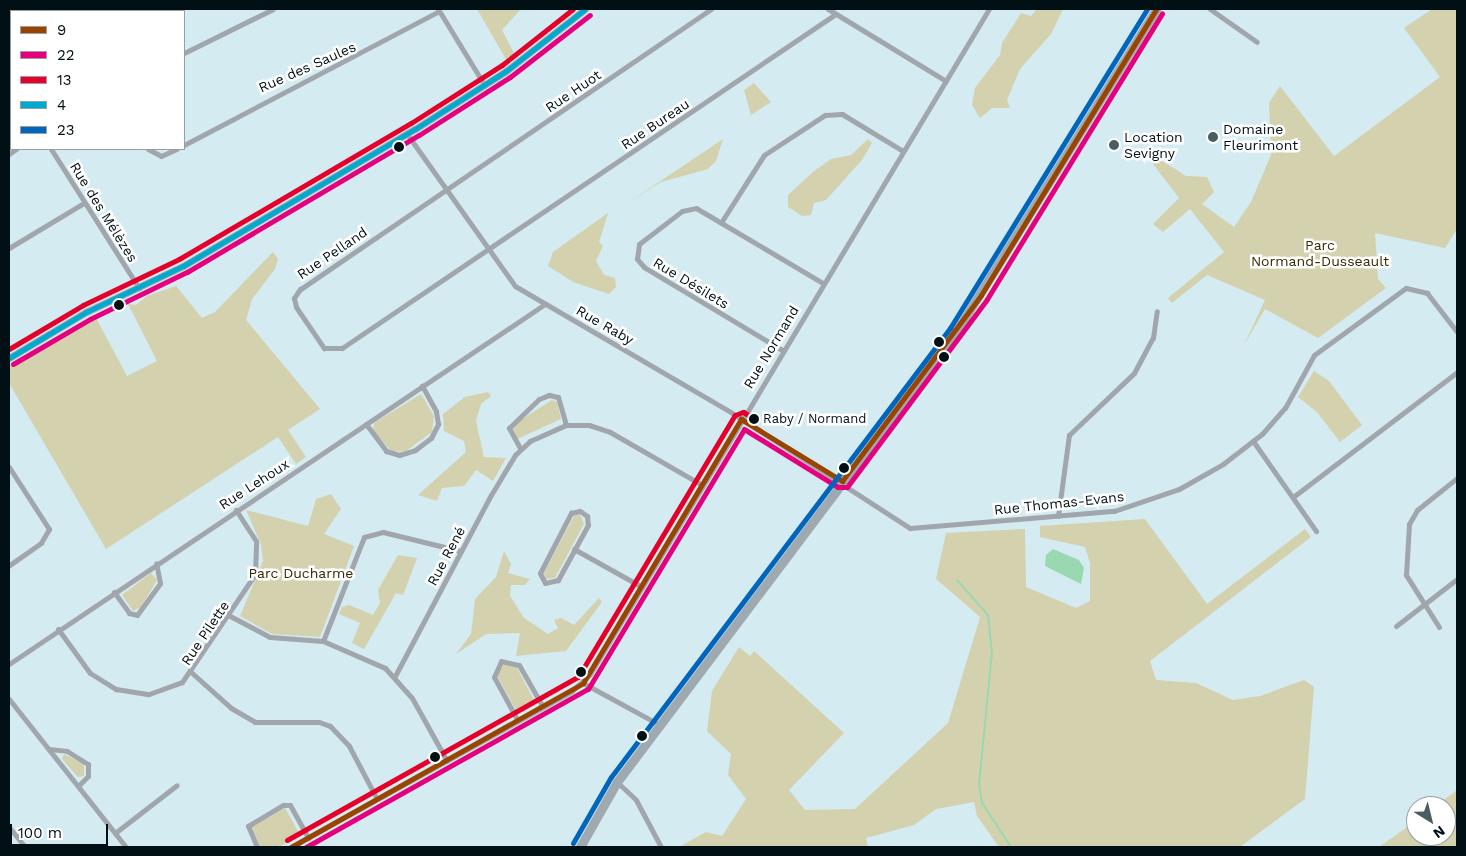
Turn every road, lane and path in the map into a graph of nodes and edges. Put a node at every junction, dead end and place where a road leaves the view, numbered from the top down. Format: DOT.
graph roads {
  1 [pos="273,9"];
  2 [pos="585,9"];
  3 [pos="711,9"];
  4 [pos="828,9"];
  5 [pos="989,9"];
  6 [pos="1156,9"];
  7 [pos="1210,9"];
  8 [pos="438,10"];
  9 [pos="834,15"];
  10 [pos="1257,42"];
  11 [pos="185,53"];
  12 [pos="946,81"];
  13 [pos="484,86"];
  14 [pos="407,134"];
  15 [pos="185,144"];
  16 [pos="52,150"];
  17 [pos="150,150"];
  18 [pos="174,150"];
  19 [pos="903,151"];
  20 [pos="445,190"];
  21 [pos="84,204"];
  22 [pos="722,221"];
  23 [pos="9,248"];
  24 [pos="486,251"];
  25 [pos="823,283"];
  26 [pos="139,288"];
  27 [pos="545,304"];
  28 [pos="1157,311"];
  29 [pos="1457,332"];
  30 [pos="782,350"];
  31 [pos="9,358"];
  32 [pos="1457,372"];
  33 [pos="422,386"];
  34 [pos="741,418"];
  35 [pos="366,424"];
  36 [pos="566,425"];
  37 [pos="1253,441"];
  38 [pos="520,448"];
  39 [pos="9,467"];
  40 [pos="1457,478"];
  41 [pos="842,481"];
  42 [pos="702,485"];
  43 [pos="1292,497"];
  44 [pos="236,510"];
  45 [pos="1058,516"];
  46 [pos="1316,531"];
  47 [pos="574,550"];
  48 [pos="461,551"];
  49 [pos="156,564"];
  50 [pos="9,565"];
  51 [pos="1457,579"];
  52 [pos="642,587"];
  53 [pos="114,592"];
  54 [pos="1422,606"];
  55 [pos="230,616"];
  56 [pos="1396,626"];
  57 [pos="1439,627"];
  58 [pos="58,630"];
  59 [pos="324,642"];
  60 [pos="9,664"];
  61 [pos="192,673"];
  62 [pos="395,676"];
  63 [pos="582,683"];
  64 [pos="9,699"];
  65 [pos="543,707"];
  66 [pos="518,721"];
  67 [pos="660,725"];
  68 [pos="49,749"];
  69 [pos="447,761"];
  70 [pos="617,782"];
  71 [pos="177,785"];
  72 [pos="78,786"];
  73 [pos="377,799"];
  74 [pos="9,827"];
  75 [pos="115,833"];
  76 [pos="308,838"];
  77 [pos="25,847"];
  78 [pos="126,847"];
  79 [pos="256,847"];
  80 [pos="291,847"];
  81 [pos="580,847"];
  82 [pos="662,847"];
  1 -- 11 [label="street"];
  2 -- 13 [label="street"];
  3 -- 20 [label="street, Rue Huot"];
  4 -- 9 [label="street"];
  5 -- 12 [label="street, Rue Normand"];
  6 -- 41 [label="main road"];
  7 -- 10 [label="street"];
  8 -- 13 [label="street"];
  8 -- 15 [label="street, Rue des Saules"];
  9 -- 12 [label="street"];
  9 -- 24 [label="street, Rue Bureau"];
  12 -- 19 [label="street, Rue Normand"];
  13 -- 14 [label="street"];
  14 -- 20 [label="street, Rue Raby"];
  14 -- 26 [label="street"];
  16 -- 21 [label="street, Rue des Mélèzes"];
  17 -- 18 [label="street"];
  19 -- 22 [label="street"];
  19 -- 25 [label="street, Rue Normand"];
  20 -- 24 [label="street, Rue Raby"];
  20 -- 24 [label="street, Rue Pelland"];
  21 -- 23 [label="street"];
  21 -- 26 [label="street, Rue des Mélèzes"];
  22 -- 25 [label="street, Rue Désilets"];
  22 -- 30 [label="street, Rue Désilets"];
  24 -- 27 [label="street, Rue Raby"];
  25 -- 30 [label="street, Rue Normand"];
  26 -- 31 [label="street"];
  27 -- 33 [label="street, Rue Lehoux"];
  27 -- 34 [label="street, Rue Raby"];
  28 -- 45 [label="street"];
  29 -- 37 [label="street, Rue Thomas-Evans"];
  30 -- 34 [label="street, Rue Normand"];
  32 -- 43 [label="street"];
  33 -- 35 [label="street, Rue Lehoux"];
  33 -- 35 [label="street"];
  34 -- 41 [label="street, Rue Raby"];
  34 -- 42 [label="street, Rue Normand"];
  35 -- 44 [label="street, Rue Lehoux"];
  36 -- 38 [label="street"];
  36 -- 38 [label="street"];
  36 -- 42 [label="street"];
  37 -- 43 [label="street"];
  37 -- 45 [label="street, Rue Thomas-Evans"];
  38 -- 48 [label="street, Rue René"];
  39 -- 50 [label="street"];
  40 -- 54 [label="street"];
  41 -- 45 [label="street, Rue Thomas-Evans"];
  41 -- 67 [label="main road"];
  42 -- 52 [label="street, Rue Normand"];
  43 -- 46 [label="street"];
  44 -- 49 [label="street, Rue Lehoux"];
  44 -- 55 [label="street, Rue Pilette"];
  47 -- 47 [label="street"];
  47 -- 52 [label="street"];
  48 -- 59 [label="street"];
  48 -- 62 [label="street, Rue René"];
  49 -- 53 [label="street, Rue Lehoux"];
  49 -- 53 [label="street"];
  51 -- 54 [label="street"];
  52 -- 63 [label="street, Rue Normand"];
  53 -- 58 [label="street, Rue Lehoux"];
  54 -- 56 [label="street"];
  54 -- 57 [label="street"];
  55 -- 59 [label="street"];
  55 -- 61 [label="street, Rue Pilette"];
  58 -- 60 [label="street, Rue Lehoux"];
  58 -- 61 [label="street, Rue Pilette"];
  59 -- 62 [label="street"];
  61 -- 73 [label="street"];
  62 -- 69 [label="street"];
  63 -- 65 [label="street, Rue Normand"];
  63 -- 67 [label="street"];
  64 -- 68 [label="street"];
  65 -- 66 [label="street, Rue Normand"];
  65 -- 66 [label="street"];
  66 -- 69 [label="street, Rue Normand"];
  67 -- 70 [label="main road"];
  68 -- 72 [label="street"];
  68 -- 72 [label="street"];
  69 -- 73 [label="street, Rue Normand"];
  70 -- 81 [label="main road"];
  70 -- 82 [label="street"];
  71 -- 75 [label="street"];
  72 -- 75 [label="street"];
  73 -- 76 [label="street, Rue Normand"];
  74 -- 77 [label="street"];
  75 -- 78 [label="street"];
  76 -- 79 [label="street"];
  76 -- 80 [label="street, Rue Normand"];
}
